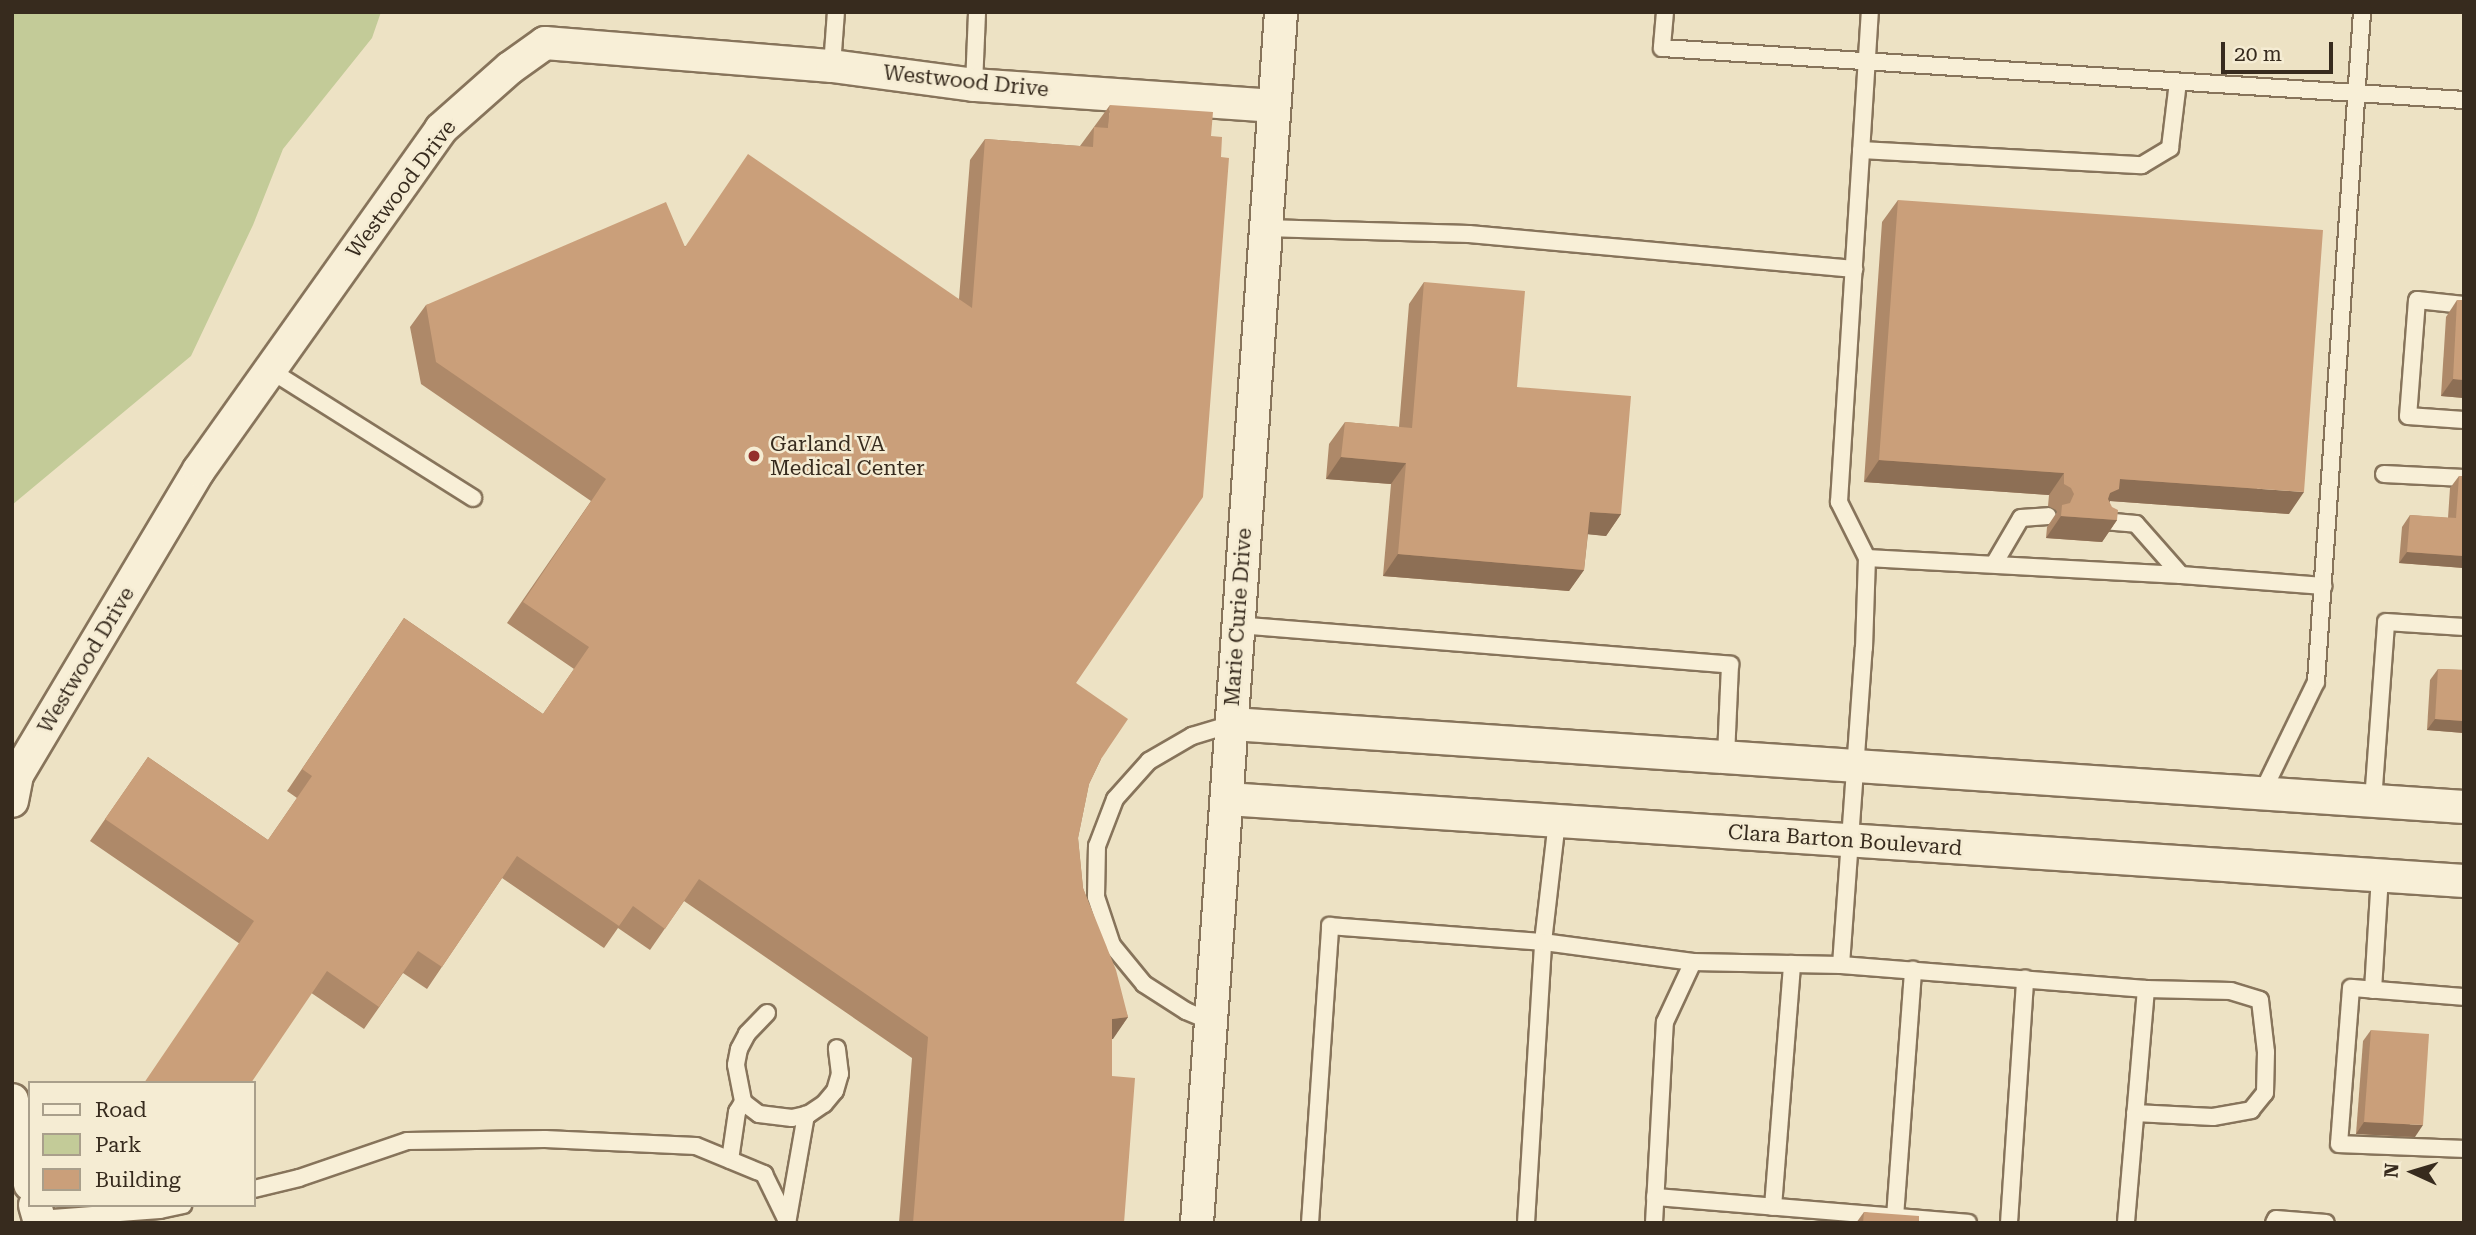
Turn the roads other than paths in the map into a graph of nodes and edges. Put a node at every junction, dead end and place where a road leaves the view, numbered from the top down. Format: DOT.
graph roads {
  1 [pos="836,12"];
  2 [pos="977,12"];
  3 [pos="1281,12"];
  4 [pos="1665,12"];
  5 [pos="1870,12"];
  6 [pos="2362,12"];
  7 [pos="1867,61"];
  8 [pos="832,66"];
  9 [pos="2178,82"];
  10 [pos="974,85"];
  11 [pos="2357,93"];
  12 [pos="2464,100"];
  13 [pos="1273,106"];
  14 [pos="1861,150"];
  15 [pos="1265,229"];
  16 [pos="1854,269"];
  17 [pos="2464,305"];
  18 [pos="270,370"];
  19 [pos="2464,420"];
  20 [pos="2384,474"];
  21 [pos="2464,478"];
  22 [pos="473,498"];
  23 [pos="2048,516"];
  24 [pos="2103,521"];
  25 [pos="1867,558"];
  26 [pos="1994,564"];
  27 [pos="2181,575"];
  28 [pos="2324,586"];
  29 [pos="1237,625"];
  30 [pos="2464,627"];
  31 [pos="1232,724"];
  32 [pos="1726,757"];
  33 [pos="1854,765"];
  34 [pos="2262,793"];
  35 [pos="1227,799"];
  36 [pos="12,801"];
  37 [pos="2373,801"];
  38 [pos="2464,807"];
  39 [pos="1557,821"];
  40 [pos="1849,840"];
  41 [pos="2381,876"];
  42 [pos="2464,881"];
  43 [pos="1543,942"];
  44 [pos="1693,962"];
  45 [pos="1792,964"];
  46 [pos="1841,965"];
  47 [pos="1913,970"];
  48 [pos="2025,979"];
  49 [pos="2146,989"];
  50 [pos="2373,990"];
  51 [pos="2464,997"];
  52 [pos="767,1013"];
  53 [pos="1212,1022"];
  54 [pos="837,1048"];
  55 [pos="12,1100"];
  56 [pos="743,1102"];
  57 [pos="2135,1113"];
  58 [pos="806,1115"];
  59 [pos="2464,1149"];
  60 [pos="730,1160"];
  61 [pos="28,1175"];
  62 [pos="256,1189"];
  63 [pos="1655,1197"];
  64 [pos="177,1207"];
  65 [pos="1773,1207"];
  66 [pos="38,1216"];
  67 [pos="146,1217"];
  68 [pos="1895,1217"];
  69 [pos="788,1221"];
  70 [pos="2275,1221"];
  71 [pos="1198,1223"];
  72 [pos="1310,1223"];
  73 [pos="1526,1223"];
  74 [pos="1654,1223"];
  75 [pos="1968,1223"];
  76 [pos="2009,1223"];
  77 [pos="2126,1223"];
  78 [pos="2326,1223"];
  1 -- 8 [label="lane"];
  2 -- 10 [label="lane"];
  3 -- 13 [label="street, Marie Curie Drive"];
  4 -- 7 [label="lane"];
  5 -- 7 [label="lane"];
  6 -- 11 [label="lane"];
  7 -- 9 [label="lane"];
  7 -- 14 [label="lane"];
  8 -- 10 [label="street, Westwood Drive"];
  8 -- 18 [label="street, Westwood Drive"];
  9 -- 11 [label="lane"];
  9 -- 14 [label="lane"];
  10 -- 13 [label="street, Westwood Drive"];
  11 -- 12 [label="lane"];
  11 -- 28 [label="lane"];
  13 -- 15 [label="street, Marie Curie Drive"];
  14 -- 16 [label="lane"];
  15 -- 16 [label="lane"];
  15 -- 29 [label="street, Marie Curie Drive"];
  16 -- 25 [label="lane"];
  17 -- 19 [label="lane"];
  18 -- 22 [label="lane"];
  18 -- 36 [label="street, Westwood Drive"];
  20 -- 21 [label="lane"];
  23 -- 26 [label="lane"];
  24 -- 27 [label="lane"];
  25 -- 26 [label="lane"];
  25 -- 33 [label="lane"];
  26 -- 27 [label="lane"];
  27 -- 28 [label="lane"];
  28 -- 34 [label="lane"];
  29 -- 31 [label="street, Marie Curie Drive"];
  29 -- 32 [label="lane"];
  30 -- 37 [label="lane"];
  31 -- 32 [label="street"];
  31 -- 35 [label="street, Marie Curie Drive"];
  31 -- 53 [label="lane"];
  32 -- 33 [label="street"];
  33 -- 34 [label="street"];
  33 -- 40 [label="lane"];
  34 -- 37 [label="street"];
  35 -- 39 [label="street, Clara Barton Boulevard"];
  35 -- 53 [label="street, Marie Curie Drive"];
  37 -- 38 [label="street"];
  39 -- 40 [label="street, Clara Barton Boulevard"];
  39 -- 43 [label="lane"];
  40 -- 41 [label="street, Clara Barton Boulevard"];
  40 -- 46 [label="lane"];
  41 -- 42 [label="street, Clara Barton Boulevard"];
  41 -- 50 [label="lane"];
  43 -- 44 [label="lane"];
  43 -- 72 [label="lane"];
  43 -- 73 [label="lane"];
  44 -- 45 [label="lane"];
  44 -- 63 [label="lane"];
  45 -- 46 [label="lane"];
  45 -- 65 [label="lane"];
  46 -- 47 [label="lane"];
  47 -- 48 [label="lane"];
  47 -- 68 [label="lane"];
  48 -- 49 [label="lane"];
  48 -- 76 [label="lane"];
  49 -- 57 [label="lane"];
  49 -- 57 [label="lane"];
  50 -- 51 [label="lane"];
  50 -- 59 [label="lane"];
  52 -- 56 [label="lane"];
  53 -- 71 [label="street, Marie Curie Drive"];
  54 -- 58 [label="lane"];
  55 -- 61 [label="street"];
  56 -- 58 [label="lane"];
  56 -- 60 [label="lane"];
  57 -- 77 [label="lane"];
  58 -- 69 [label="lane"];
  60 -- 62 [label="lane"];
  60 -- 69 [label="lane"];
  63 -- 65 [label="lane"];
  63 -- 74 [label="lane"];
  64 -- 67 [label="lane"];
  65 -- 68 [label="lane"];
  66 -- 67 [label="lane"];
  68 -- 75 [label="lane"];
  70 -- 78 [label="lane"];
}
